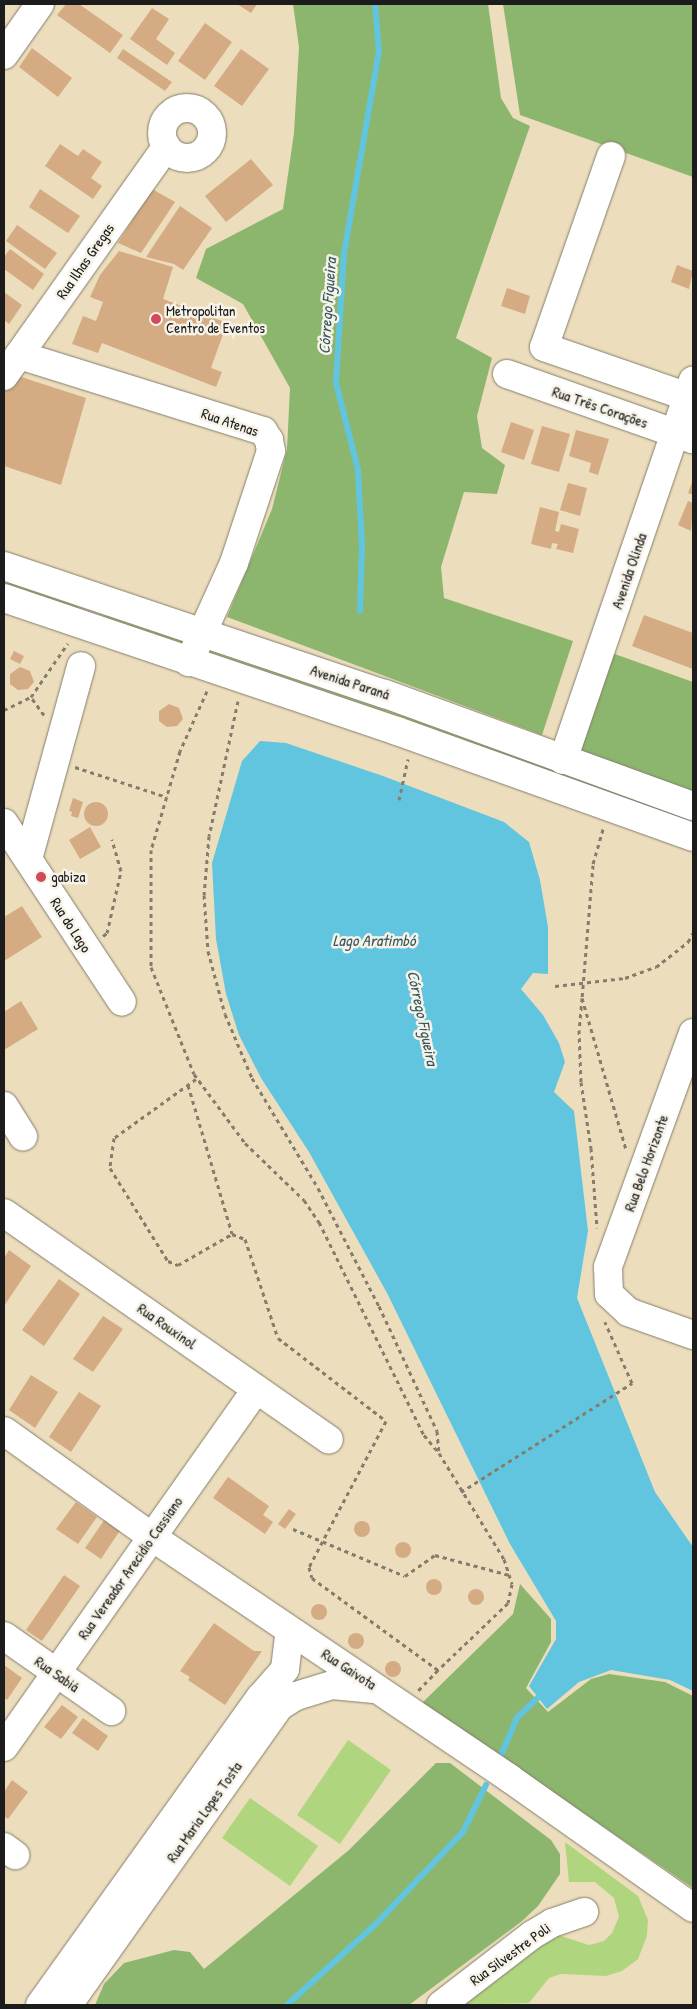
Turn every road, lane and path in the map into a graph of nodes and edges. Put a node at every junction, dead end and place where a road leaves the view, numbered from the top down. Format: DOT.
graph roads {
  1 [pos="40,4"];
  2 [pos="4,55"];
  3 [pos="166,147"];
  4 [pos="611,156"];
  5 [pos="11,366"];
  6 [pos="506,374"];
  7 [pos="691,389"];
  8 [pos="685,437"];
  9 [pos="4,566"];
  10 [pos="4,598"];
  11 [pos="201,634"];
  12 [pos="189,662"];
  13 [pos="81,666"];
  14 [pos="216,671"];
  15 [pos="242,680"];
  16 [pos="31,697"];
  17 [pos="4,710"];
  18 [pos="409,753"];
  19 [pos="564,760"];
  20 [pos="56,761"];
  21 [pos="166,798"];
  22 [pos="399,800"];
  23 [pos="693,806"];
  24 [pos="610,809"];
  25 [pos="4,823"];
  26 [pos="693,837"];
  27 [pos="112,839"];
  28 [pos="28,859"];
  29 [pos="693,933"];
  30 [pos="86,948"];
  31 [pos="581,983"];
  32 [pos="555,986"];
  33 [pos="582,998"];
  34 [pos="122,1002"];
  35 [pos="693,1032"];
  36 [pos="188,1084"];
  37 [pos="4,1106"];
  38 [pos="23,1136"];
  39 [pos="638,1185"];
  40 [pos="4,1213"];
  41 [pos="597,1231"];
  42 [pos="232,1234"];
  43 [pos="606,1306"];
  44 [pos="693,1334"];
  45 [pos="257,1389"];
  46 [pos="4,1431"];
  47 [pos="329,1440"];
  48 [pos="439,1453"];
  49 [pos="461,1492"];
  50 [pos="293,1529"];
  51 [pos="152,1537"];
  52 [pos="509,1576"];
  53 [pos="290,1631"];
  54 [pos="4,1636"];
  55 [pos="438,1670"];
  56 [pos="56,1673"];
  57 [pos="283,1689"];
  58 [pos="381,1690"];
  59 [pos="111,1711"];
  60 [pos="4,1747"];
  61 [pos="228,1760"];
  62 [pos="693,1908"];
  63 [pos="584,1912"];
  64 [pos="40,2005"];
  65 [pos="68,2005"];
  66 [pos="441,2005"];
  1 -- 2 [label="street"];
  3 -- 5 [label="street, Rua Ilhas Gregas"];
  4 -- 7 [label="street"];
  5 -- 11 [label="street, Rua Atenas"];
  6 -- 8 [label="street, Rua Três Corações"];
  7 -- 8 [label="street, Avenida Olinda"];
  8 -- 19 [label="street, Avenida Olinda"];
  9 -- 11 [label="street, Avenida Paraná"];
  10 -- 12 [label="street"];
  11 -- 12 [label="street, Rua Atenas"];
  11 -- 19 [label="street, Avenida Paraná"];
  12 -- 14 [label="street"];
  13 -- 20 [label="street"];
  14 -- 15 [label="street"];
  14 -- 21 [label="path"];
  15 -- 24 [label="street"];
  15 -- 48 [label="path"];
  16 -- 17 [label="path"];
  18 -- 22 [label="path"];
  19 -- 23 [label="street, Avenida Paraná"];
  20 -- 21 [label="path"];
  20 -- 28 [label="street"];
  21 -- 48 [label="path"];
  24 -- 26 [label="street"];
  24 -- 31 [label="path"];
  25 -- 28 [label="street, Rua do Lago"];
  27 -- 30 [label="path"];
  28 -- 30 [label="street, Rua do Lago"];
  29 -- 31 [label="path"];
  30 -- 34 [label="street, Rua do Lago"];
  31 -- 32 [label="path"];
  31 -- 33 [label="path"];
  33 -- 39 [label="path"];
  33 -- 41 [label="path"];
  35 -- 39 [label="street, Rua Belo Horizonte"];
  36 -- 42 [label="path"];
  37 -- 38 [label="street"];
  39 -- 43 [label="street, Rua Belo Horizonte"];
  40 -- 45 [label="street, Rua Rouxinol"];
  43 -- 44 [label="street"];
  43 -- 49 [label="path"];
  45 -- 47 [label="street, Rua Rouxinol"];
  45 -- 51 [label="street, Rua Vereador Arecidio Cassiano"];
  46 -- 51 [label="street, Rua Gaivota"];
  48 -- 49 [label="path"];
  49 -- 52 [label="path"];
  50 -- 52 [label="path"];
  51 -- 53 [label="street, Rua Gaivota"];
  51 -- 56 [label="street, Rua Vereador Arecidio Cassiano"];
  52 -- 55 [label="path"];
  53 -- 57 [label="street, Rua Maria Lopes Tosta"];
  53 -- 58 [label="street, Rua Gaivota"];
  54 -- 56 [label="street, Rua Sabiá"];
  56 -- 59 [label="street, Rua Sabiá"];
  56 -- 60 [label="street, Rua Vereador Arecidio Cassiano"];
  57 -- 58 [label="street"];
  57 -- 61 [label="street, Rua Maria Lopes Tosta"];
  58 -- 62 [label="street, Rua Gaivota"];
  61 -- 64 [label="street, Rua Maria Lopes Tosta"];
  61 -- 65 [label="street, Rua Maria Lopes Tosta"];
  63 -- 66 [label="street, Rua Silvestre Poli"];
}
